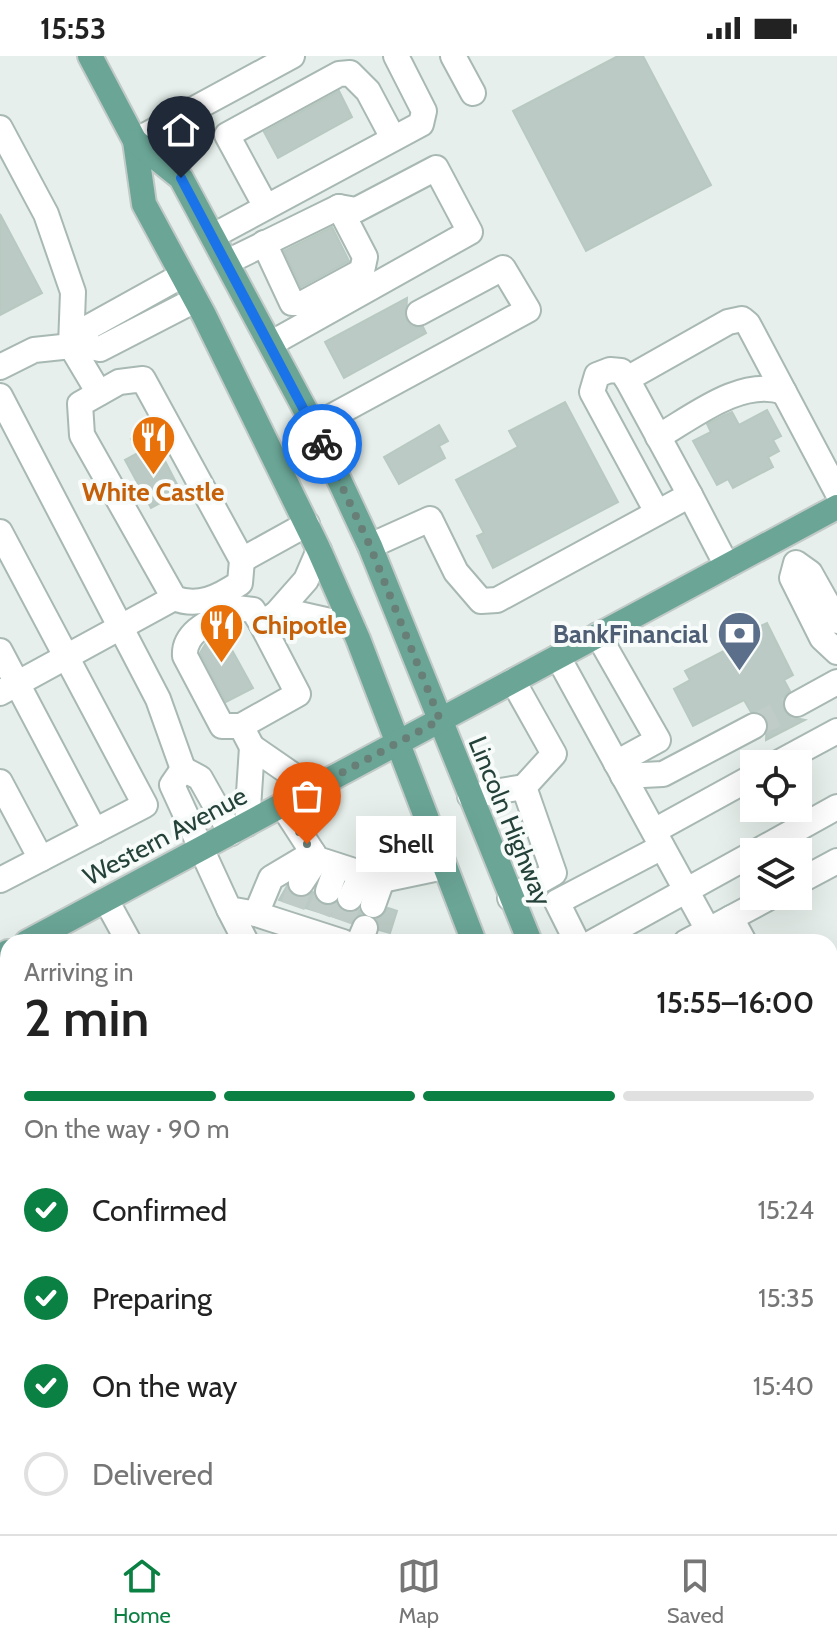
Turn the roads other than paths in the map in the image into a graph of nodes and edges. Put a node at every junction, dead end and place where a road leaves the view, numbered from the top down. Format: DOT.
graph roads {
  1 [pos="90,56"];
  2 [pos="292,56"];
  3 [pos="396,56"];
  4 [pos="453,56"];
  5 [pos="473,93"];
  6 [pos="0,128"];
  7 [pos="393,138"];
  8 [pos="135,141"];
  9 [pos="266,207"];
  10 [pos="347,208"];
  11 [pos="213,236"];
  12 [pos="264,243"];
  13 [pos="227,262"];
  14 [pos="181,276"];
  15 [pos="391,276"];
  16 [pos="195,300"];
  17 [pos="419,313"];
  18 [pos="272,343"];
  19 [pos="76,346"];
  20 [pos="0,367"];
  21 [pos="627,379"];
  22 [pos="784,392"];
  23 [pos="99,393"];
  24 [pos="0,396"];
  25 [pos="314,426"];
  26 [pos="658,437"];
  27 [pos="837,492"];
  28 [pos="690,495"];
  29 [pos="837,507"];
  30 [pos="657,512"];
  31 [pos="307,524"];
  32 [pos="0,532"];
  33 [pos="782,536"];
  34 [pos="370,546"];
  35 [pos="319,550"];
  36 [pos="242,560"];
  37 [pos="796,563"];
  38 [pos="727,566"];
  39 [pos="174,598"];
  40 [pos="263,616"];
  41 [pos="837,621"];
  42 [pos="352,626"];
  43 [pos="122,627"];
  44 [pos="598,635"];
  45 [pos="0,651"];
  46 [pos="837,652"];
  47 [pos="67,656"];
  48 [pos="558,657"];
  49 [pos="513,681"];
  50 [pos="837,682"];
  51 [pos="8,688"];
  52 [pos="797,704"];
  53 [pos="440,720"];
  54 [pos="754,726"];
  55 [pos="837,731"];
  56 [pos="246,736"];
  57 [pos="396,743"];
  58 [pos="802,750"];
  59 [pos="183,769"];
  60 [pos="620,769"];
  61 [pos="663,774"];
  62 [pos="0,782"];
  63 [pos="740,783"];
  64 [pos="524,787"];
  65 [pos="313,789"];
  66 [pos="470,796"];
  67 [pos="282,805"];
  68 [pos="837,807"];
  69 [pos="239,828"];
  70 [pos="653,830"];
  71 [pos="95,831"];
  72 [pos="782,838"];
  73 [pos="202,848"];
  74 [pos="41,859"];
  75 [pos="322,859"];
  76 [pos="740,861"];
  77 [pos="837,861"];
  78 [pos="444,867"];
  79 [pos="812,874"];
  80 [pos="372,877"];
  81 [pos="0,880"];
  82 [pos="686,891"];
  83 [pos="510,898"];
  84 [pos="106,900"];
  85 [pos="294,904"];
  86 [pos="229,909"];
  87 [pos="746,910"];
  88 [pos="256,914"];
  89 [pos="731,918"];
  90 [pos="343,921"];
  91 [pos="42,934"];
  92 [pos="125,934"];
  93 [pos="242,934"];
  94 [pos="471,934"];
  95 [pos="526,934"];
  96 [pos="573,934"];
  97 [pos="608,934"];
  98 [pos="697,934"];
  99 [pos="705,934"];
  100 [pos="740,934"];
  1 -- 8 [label="main road"];
  2 -- 8 [label="street"];
  3 -- 7 [label="street"];
  4 -- 5 [label="street"];
  6 -- 19 [label="street"];
  7 -- 9 [label="street"];
  7 -- 9 [label="street"];
  8 -- 11 [label="main road, Lincoln Highway"];
  8 -- 14 [label="main road"];
  9 -- 11 [label="street"];
  10 -- 12 [label="street"];
  10 -- 12 [label="street"];
  10 -- 15 [label="street"];
  10 -- 15 [label="street"];
  11 -- 13 [label="main road, Lincoln Highway"];
  12 -- 13 [label="street"];
  13 -- 18 [label="main road, Lincoln Highway"];
  14 -- 16 [label="main road"];
  14 -- 19 [label="street"];
  15 -- 18 [label="street"];
  16 -- 19 [label="street"];
  16 -- 31 [label="main road"];
  17 -- 25 [label="street"];
  18 -- 25 [label="main road, Lincoln Highway"];
  19 -- 20 [label="street"];
  19 -- 23 [label="street"];
  21 -- 22 [label="street"];
  21 -- 26 [label="street"];
  21 -- 30 [label="street"];
  22 -- 26 [label="street"];
  22 -- 27 [label="street"];
  23 -- 36 [label="street"];
  23 -- 39 [label="street"];
  24 -- 43 [label="street"];
  25 -- 34 [label="main road, Lincoln Highway"];
  26 -- 28 [label="street"];
  28 -- 30 [label="street"];
  28 -- 38 [label="street"];
  29 -- 33 [label="main road, Western Avenue"];
  30 -- 34 [label="street"];
  31 -- 35 [label="main road"];
  31 -- 36 [label="street"];
  32 -- 47 [label="street"];
  33 -- 37 [label="street"];
  33 -- 38 [label="main road, Western Avenue"];
  34 -- 53 [label="main road, Lincoln Highway"];
  35 -- 40 [label="street"];
  35 -- 42 [label="main road"];
  36 -- 39 [label="street"];
  37 -- 41 [label="street"];
  37 -- 46 [label="street"];
  38 -- 44 [label="main road, Western Avenue"];
  39 -- 43 [label="street"];
  40 -- 42 [label="street"];
  40 -- 56 [label="street"];
  40 -- 56 [label="street"];
  42 -- 57 [label="main road"];
  43 -- 47 [label="street"];
  43 -- 59 [label="street"];
  44 -- 48 [label="main road, Western Avenue"];
  44 -- 60 [label="street"];
  45 -- 51 [label="street"];
  47 -- 51 [label="street"];
  47 -- 71 [label="street"];
  48 -- 49 [label="main road, Western Avenue"];
  48 -- 60 [label="street"];
  49 -- 53 [label="main road, Western Avenue"];
  49 -- 64 [label="street"];
  50 -- 52 [label="street"];
  51 -- 71 [label="street"];
  53 -- 57 [label="main road, Western Avenue"];
  53 -- 66 [label="main road, Lincoln Highway"];
  54 -- 61 [label="street"];
  55 -- 58 [label="street"];
  56 -- 65 [label="street"];
  56 -- 69 [label="street"];
  57 -- 65 [label="main road, Western Avenue"];
  57 -- 78 [label="main road"];
  59 -- 69 [label="street"];
  59 -- 73 [label="street"];
  60 -- 61 [label="street"];
  60 -- 70 [label="street"];
  61 -- 70 [label="street"];
  62 -- 74 [label="street"];
  63 -- 70 [label="street"];
  64 -- 66 [label="street"];
  64 -- 83 [label="street"];
  65 -- 67 [label="main road, Western Avenue"];
  66 -- 83 [label="main road, Lincoln Highway"];
  67 -- 69 [label="main road, Western Avenue"];
  67 -- 75 [label="street"];
  68 -- 72 [label="street"];
  69 -- 73 [label="main road, Western Avenue"];
  70 -- 82 [label="street"];
  70 -- 96 [label="street"];
  71 -- 74 [label="street"];
  73 -- 84 [label="main road, Western Avenue"];
  73 -- 86 [label="street"];
  74 -- 81 [label="street"];
  75 -- 80 [label="street"];
  75 -- 85 [label="street"];
  75 -- 88 [label="street"];
  75 -- 90 [label="street"];
  76 -- 82 [label="street"];
  77 -- 79 [label="street"];
  78 -- 80 [label="street"];
  78 -- 94 [label="main road"];
  80 -- 90 [label="street"];
  82 -- 97 [label="street"];
  82 -- 98 [label="street"];
  83 -- 95 [label="main road, Lincoln Highway"];
  84 -- 91 [label="main road, Western Avenue"];
  84 -- 92 [label="street"];
  85 -- 88 [label="street"];
  85 -- 90 [label="street"];
  86 -- 88 [label="street"];
  86 -- 93 [label="street"];
  87 -- 89 [label="street"];
  89 -- 99 [label="street"];
  89 -- 100 [label="street"];
}
